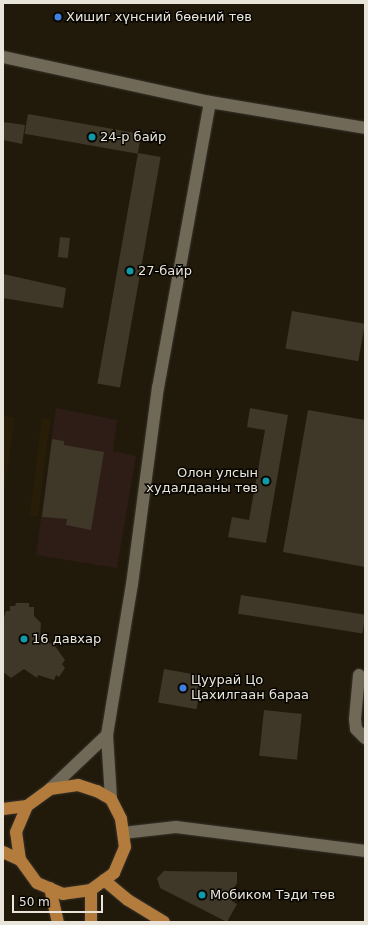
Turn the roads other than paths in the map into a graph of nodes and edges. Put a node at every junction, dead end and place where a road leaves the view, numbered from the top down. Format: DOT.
graph roads {
  1 [pos="3,57"];
  2 [pos="210,102"];
  3 [pos="365,128"];
  4 [pos="359,675"];
  5 [pos="107,735"];
  6 [pos="365,738"];
  7 [pos="50,789"];
  8 [pos="111,799"];
  9 [pos="27,806"];
  10 [pos="3,809"];
  11 [pos="123,832"];
  12 [pos="365,851"];
  13 [pos="3,852"];
  14 [pos="20,860"];
  15 [pos="104,880"];
  16 [pos="50,888"];
  17 [pos="91,890"];
  18 [pos="58,922"];
  19 [pos="91,922"];
  20 [pos="164,922"];
  1 -- 2 [label="street"];
  2 -- 3 [label="street"];
  2 -- 5 [label="street"];
  4 -- 6 [label="street"];
  5 -- 7 [label="street"];
  5 -- 8 [label="street"];
  7 -- 8 [label="main road"];
  7 -- 9 [label="main road"];
  8 -- 11 [label="main road"];
  9 -- 10 [label="main road"];
  9 -- 14 [label="main road"];
  11 -- 12 [label="street"];
  11 -- 15 [label="main road"];
  13 -- 14 [label="main road"];
  14 -- 16 [label="main road"];
  15 -- 17 [label="main road"];
  15 -- 20 [label="main road"];
  16 -- 17 [label="main road"];
  16 -- 18 [label="main road"];
  17 -- 19 [label="main road"];
}
